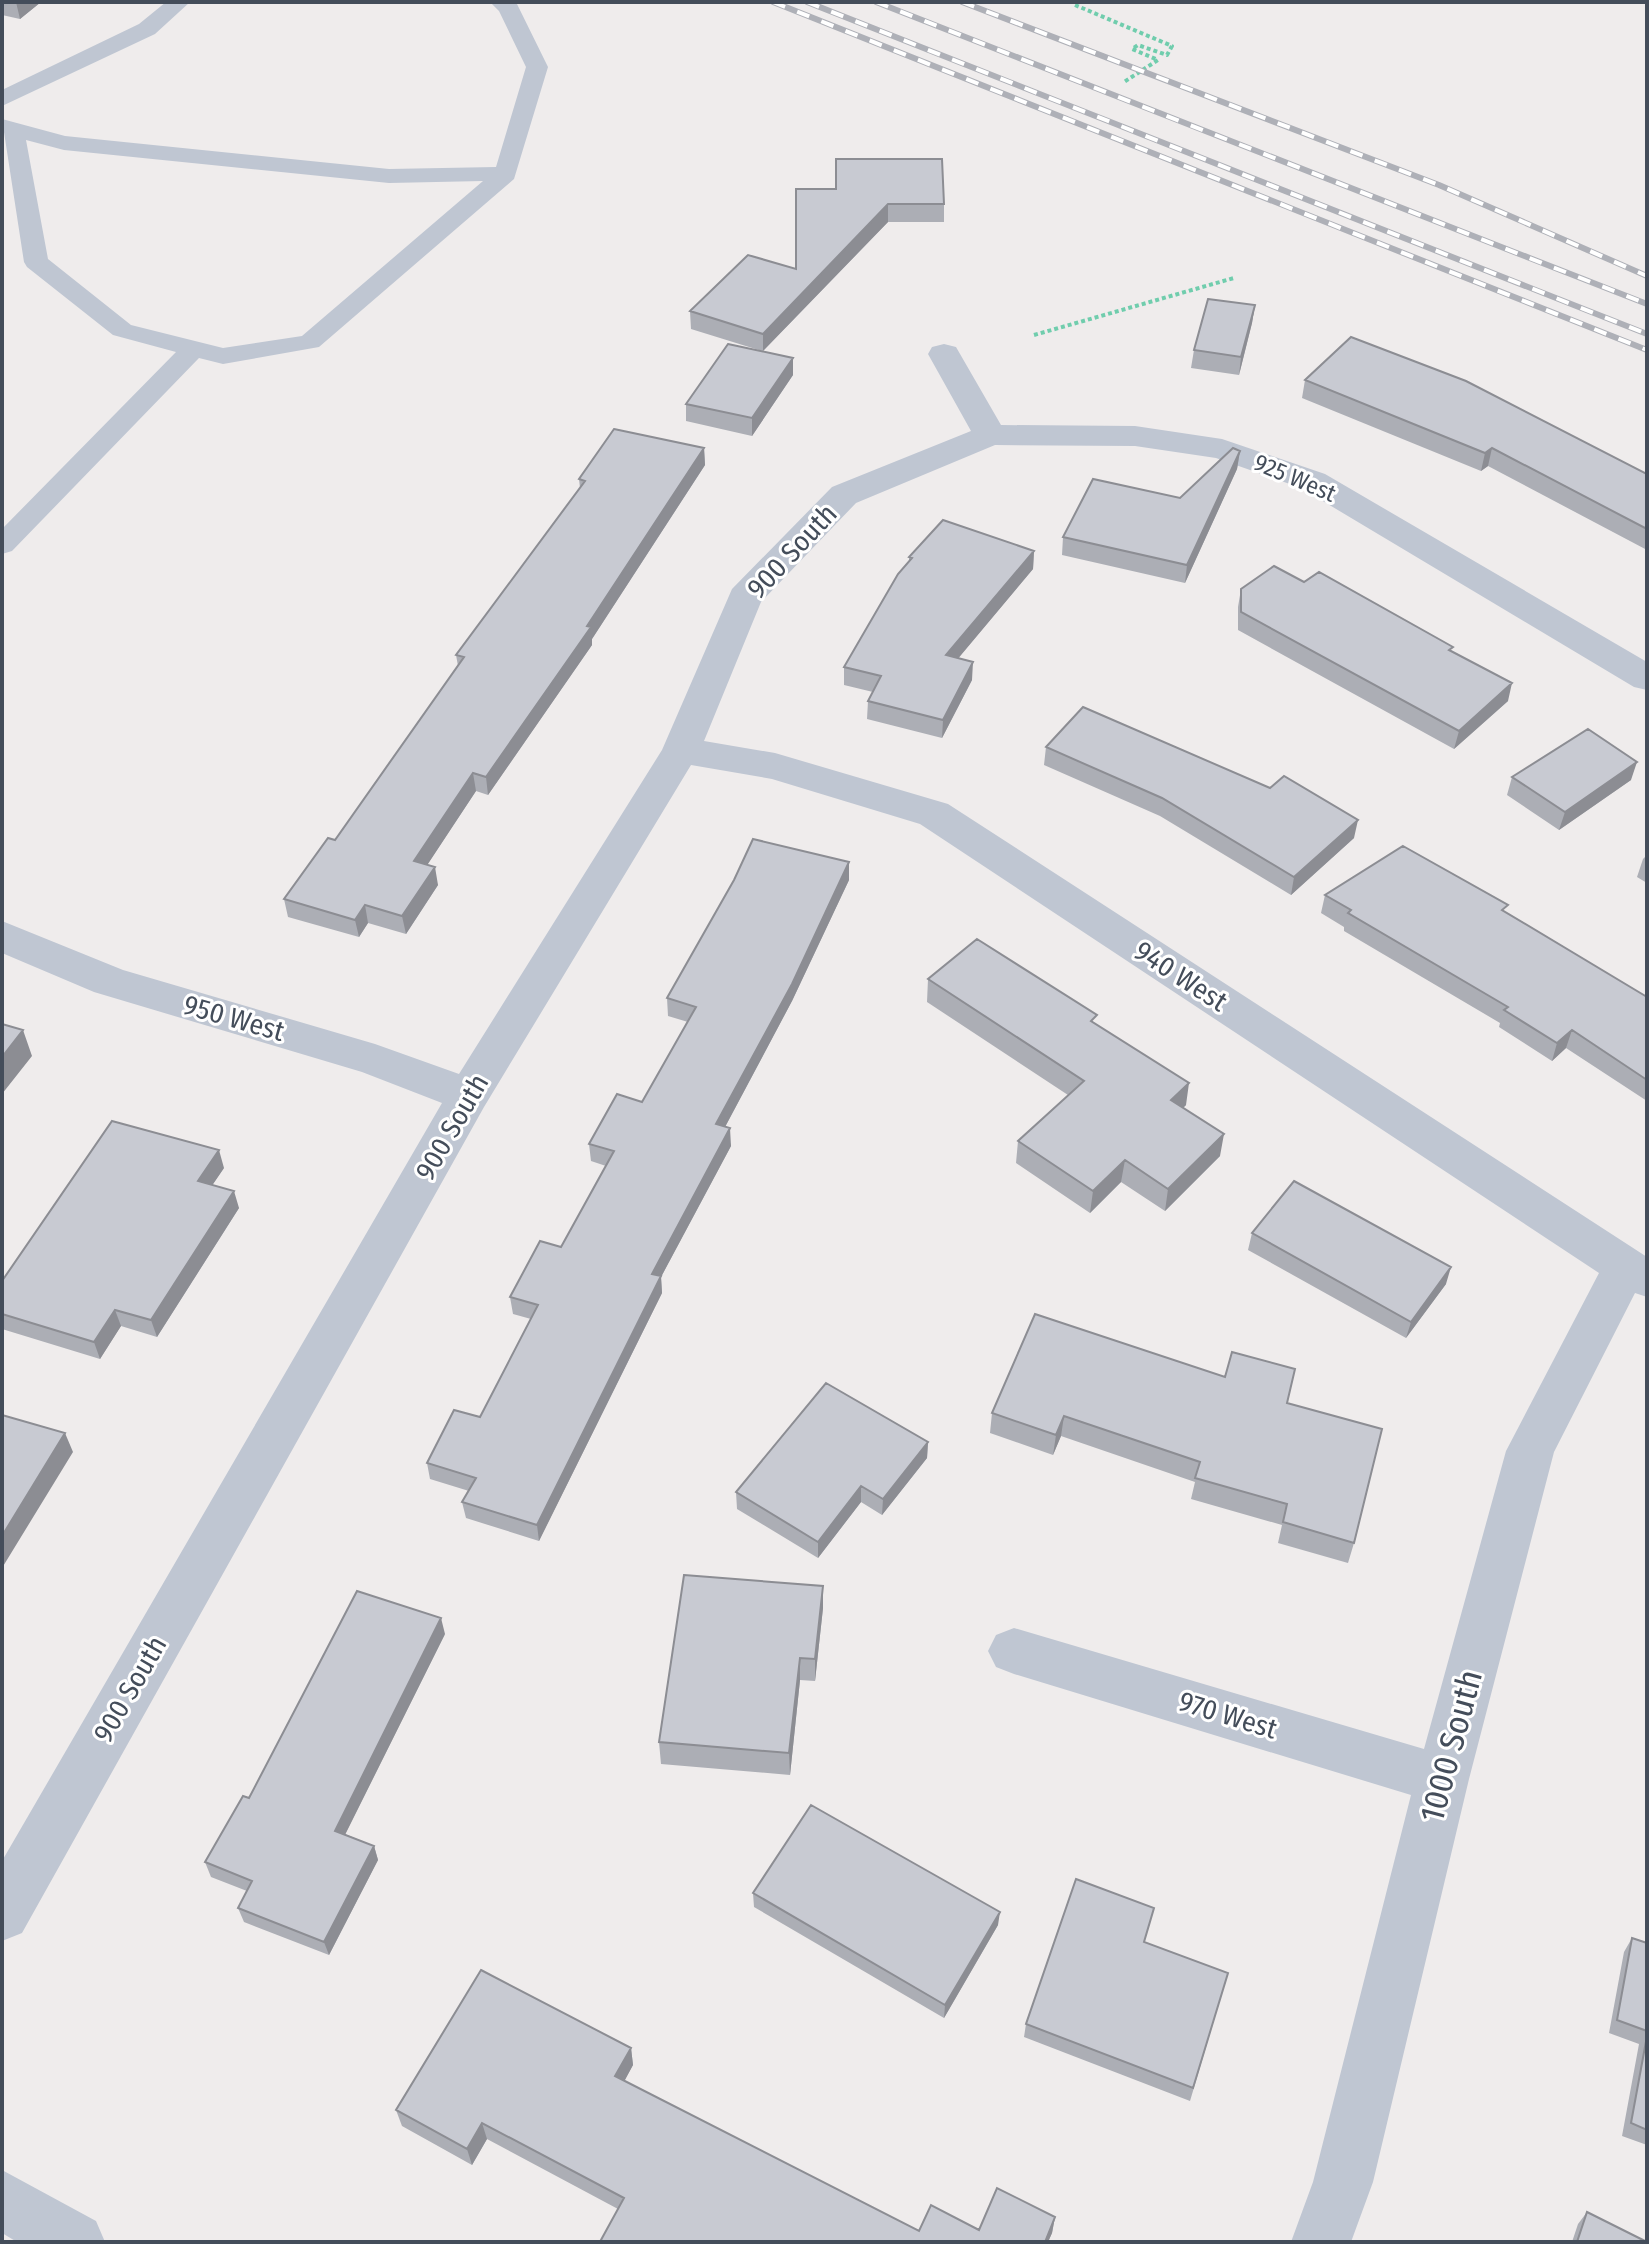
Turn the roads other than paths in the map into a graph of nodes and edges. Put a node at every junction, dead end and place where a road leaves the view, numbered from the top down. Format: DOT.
graph roads {
  1 [pos="179,2"];
  2 [pos="501,2"];
  3 [pos="2,99"];
  4 [pos="8,127"];
  5 [pos="506,174"];
  6 [pos="194,348"];
  7 [pos="944,354"];
  8 [pos="990,435"];
  9 [pos="2,545"];
  10 [pos="1647,678"];
  11 [pos="681,750"];
  12 [pos="2,936"];
  13 [pos="469,1095"];
  14 [pos="1636,1273"];
  15 [pos="1014,1651"];
  16 [pos="1442,1779"];
  17 [pos="2,1914"];
  18 [pos="2,2200"];
  19 [pos="75,2242"];
  20 [pos="1321,2242"];
  1 -- 3 [label="lane"];
  2 -- 5 [label="lane"];
  4 -- 5 [label="lane"];
  4 -- 6 [label="lane"];
  5 -- 6 [label="lane"];
  6 -- 9 [label="lane"];
  7 -- 8 [label="street"];
  8 -- 10 [label="street, 925 West"];
  8 -- 11 [label="street, 900 South"];
  11 -- 13 [label="street, 900 South"];
  11 -- 14 [label="street, 940 West"];
  12 -- 13 [label="street, 950 West"];
  13 -- 17 [label="street, 900 South"];
  14 -- 16 [label="street, 1000 South"];
  15 -- 16 [label="street, 970 West"];
  16 -- 20 [label="street, 1000 South"];
  18 -- 19 [label="street"];
}
